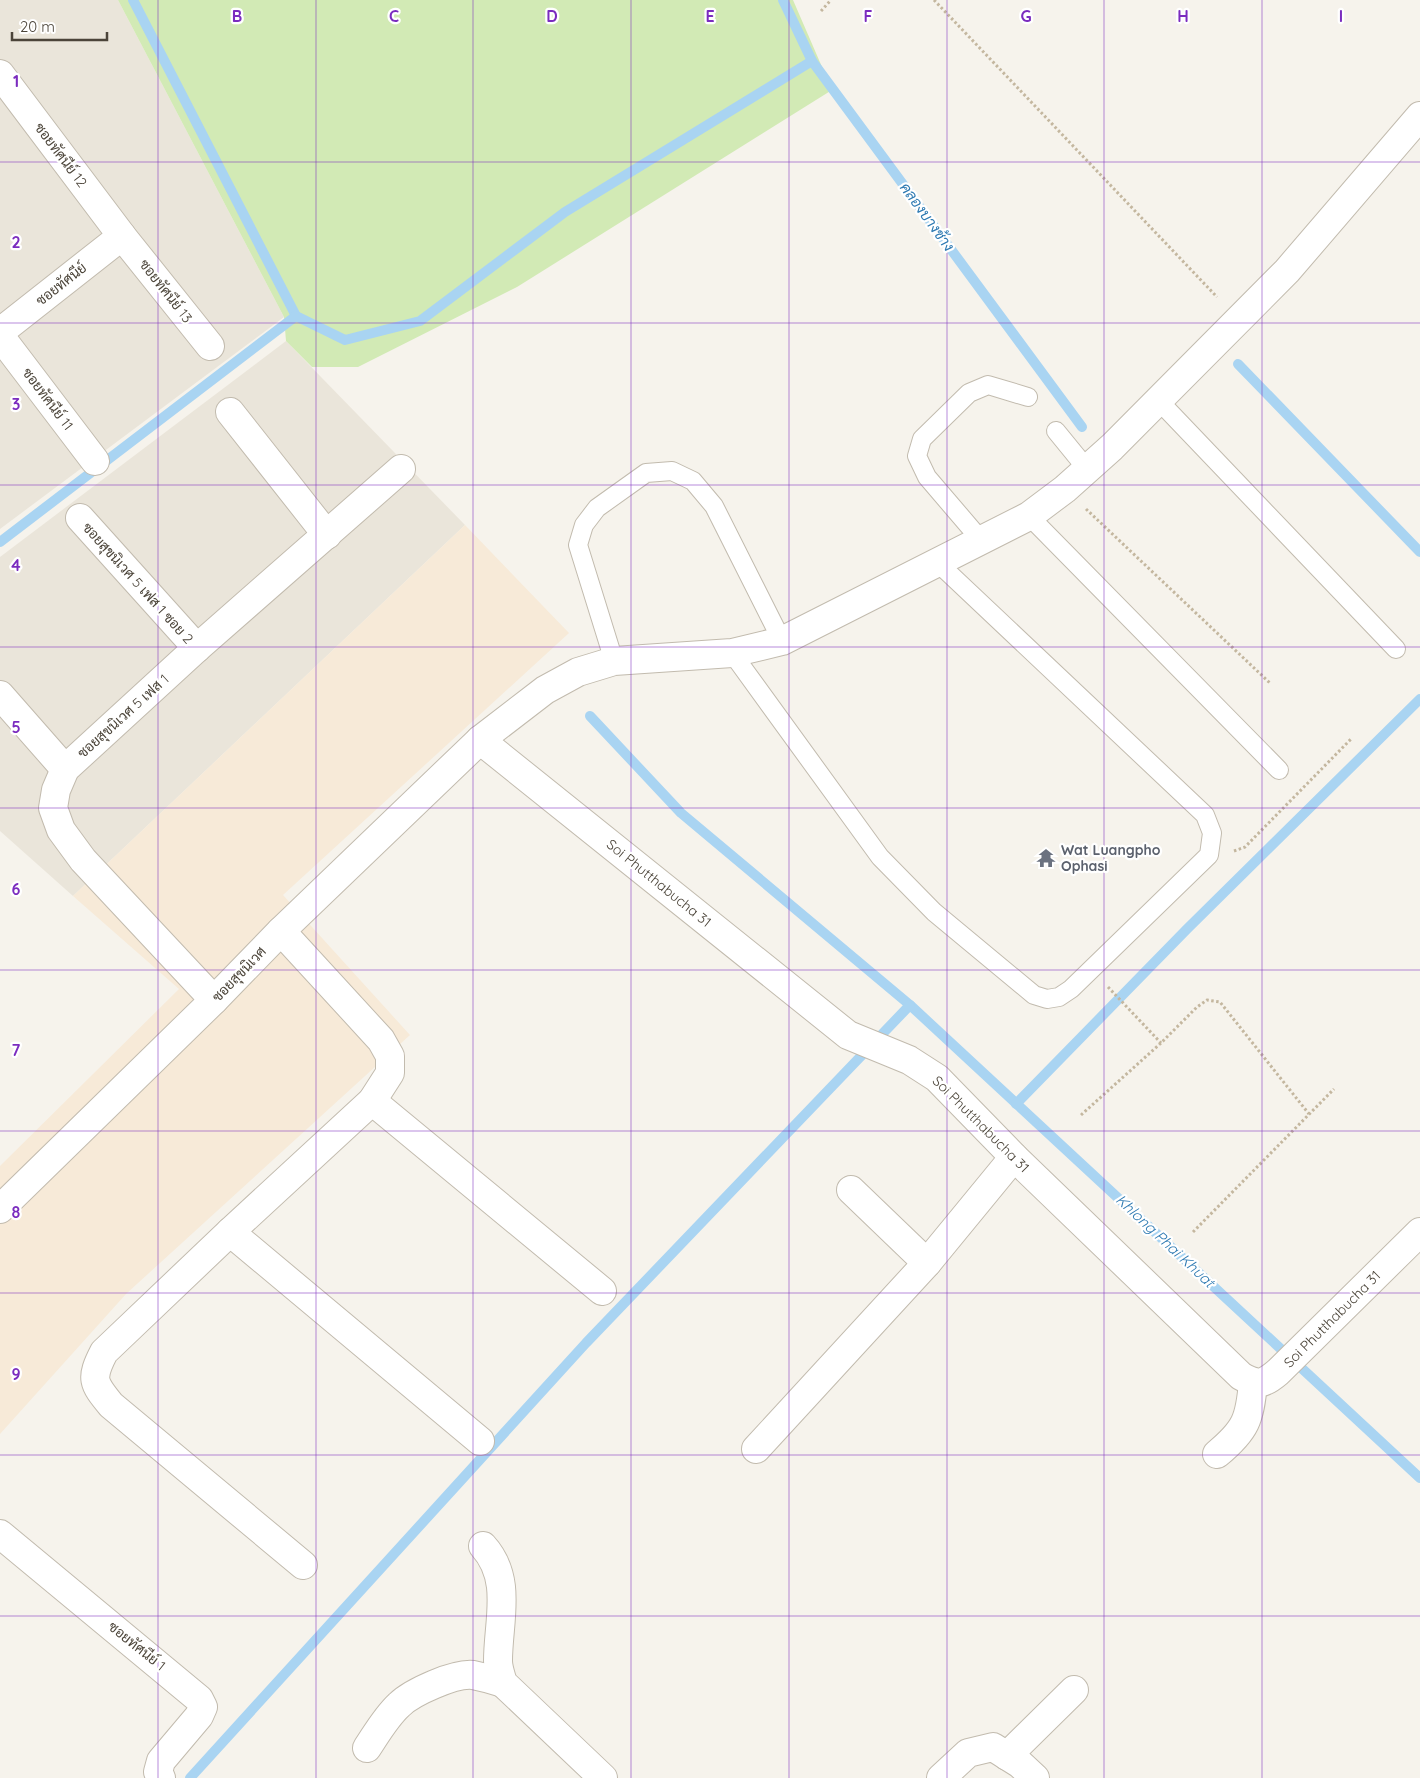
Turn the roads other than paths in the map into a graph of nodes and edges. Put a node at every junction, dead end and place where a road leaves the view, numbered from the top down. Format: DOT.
graph roads {
  1 [pos="0,74"];
  2 [pos="1420,116"];
  3 [pos="122,236"];
  4 [pos="0,332"];
  5 [pos="0,336"];
  6 [pos="210,346"];
  7 [pos="1028,397"];
  8 [pos="1159,400"];
  9 [pos="230,412"];
  10 [pos="1056,432"];
  11 [pos="95,461"];
  12 [pos="401,469"];
  13 [pos="1087,469"];
  14 [pos="1029,516"];
  15 [pos="80,518"];
  16 [pos="327,535"];
  17 [pos="980,539"];
  18 [pos="937,562"];
  19 [pos="782,641"];
  20 [pos="197,648"];
  21 [pos="1396,649"];
  22 [pos="732,653"];
  23 [pos="614,661"];
  24 [pos="0,695"];
  25 [pos="480,740"];
  26 [pos="65,769"];
  27 [pos="1279,770"];
  28 [pos="281,931"];
  29 [pos="214,1000"];
  30 [pos="372,1101"];
  31 [pos="1014,1157"];
  32 [pos="851,1190"];
  33 [pos="0,1209"];
  34 [pos="230,1232"];
  35 [pos="1420,1232"];
  36 [pos="927,1263"];
  37 [pos="602,1291"];
  38 [pos="1253,1382"];
  39 [pos="480,1441"];
  40 [pos="756,1449"];
  41 [pos="1217,1454"];
  42 [pos="0,1534"];
  43 [pos="483,1546"];
  44 [pos="303,1565"];
  45 [pos="503,1683"];
  46 [pos="1074,1690"];
  47 [pos="367,1748"];
  48 [pos="1007,1756"];
  49 [pos="162,1778"];
  50 [pos="603,1778"];
  51 [pos="941,1778"];
  52 [pos="1034,1778"];
  1 -- 3 [label="street, ซอยทัศนีย์ 12"];
  2 -- 8 [label="street, ซอยสุขนิเวศ"];
  3 -- 4 [label="street, ซอยทัศนีย์"];
  3 -- 6 [label="street, ซอยทัศนีย์ 13"];
  5 -- 11 [label="street, ซอยทัศนีย์ 11"];
  7 -- 17 [label="lane"];
  8 -- 13 [label="street, ซอยสุขนิเวศ"];
  8 -- 21 [label="lane"];
  9 -- 16 [label="street"];
  10 -- 13 [label="lane"];
  12 -- 16 [label="street, ซอยสุขนิเวศ 5 เฟส 1"];
  13 -- 14 [label="street, ซอยสุขนิเวศ"];
  14 -- 17 [label="street, ซอยสุขนิเวศ"];
  14 -- 27 [label="lane"];
  15 -- 20 [label="street, ซอยสุขนิเวศ 5 เฟส 1 ซอย 2"];
  16 -- 20 [label="street, ซอยสุขนิเวศ 5 เฟส 1"];
  17 -- 18 [label="street, ซอยสุขนิเวศ"];
  18 -- 19 [label="street, ซอยสุขนิเวศ"];
  18 -- 22 [label="lane"];
  19 -- 22 [label="street, ซอยสุขนิเวศ"];
  19 -- 23 [label="lane"];
  20 -- 26 [label="street, ซอยสุขนิเวศ 5 เฟส 1"];
  22 -- 23 [label="street, ซอยสุขนิเวศ"];
  23 -- 25 [label="street, ซอยสุขนิเวศ"];
  24 -- 26 [label="street"];
  25 -- 28 [label="street, ซอยสุขนิเวศ"];
  25 -- 31 [label="street, Soi Phutthabucha 31"];
  26 -- 29 [label="street, ซอยสุขนิเวศ 5 เฟส 1"];
  28 -- 29 [label="street, ซอยสุขนิเวศ"];
  28 -- 30 [label="street"];
  29 -- 33 [label="street, ซอยสุขนิเวศ"];
  30 -- 34 [label="street"];
  30 -- 37 [label="street"];
  31 -- 36 [label="street"];
  31 -- 38 [label="street, Soi Phutthabucha 31"];
  32 -- 36 [label="street"];
  34 -- 39 [label="street"];
  34 -- 44 [label="street"];
  35 -- 38 [label="street, Soi Phutthabucha 31"];
  36 -- 40 [label="street"];
  38 -- 41 [label="street"];
  42 -- 49 [label="street, ซอยทัศนีย์ 1"];
  43 -- 45 [label="street"];
  45 -- 47 [label="street"];
  45 -- 50 [label="street"];
  46 -- 48 [label="street"];
  48 -- 51 [label="street"];
  48 -- 52 [label="street"];
}
